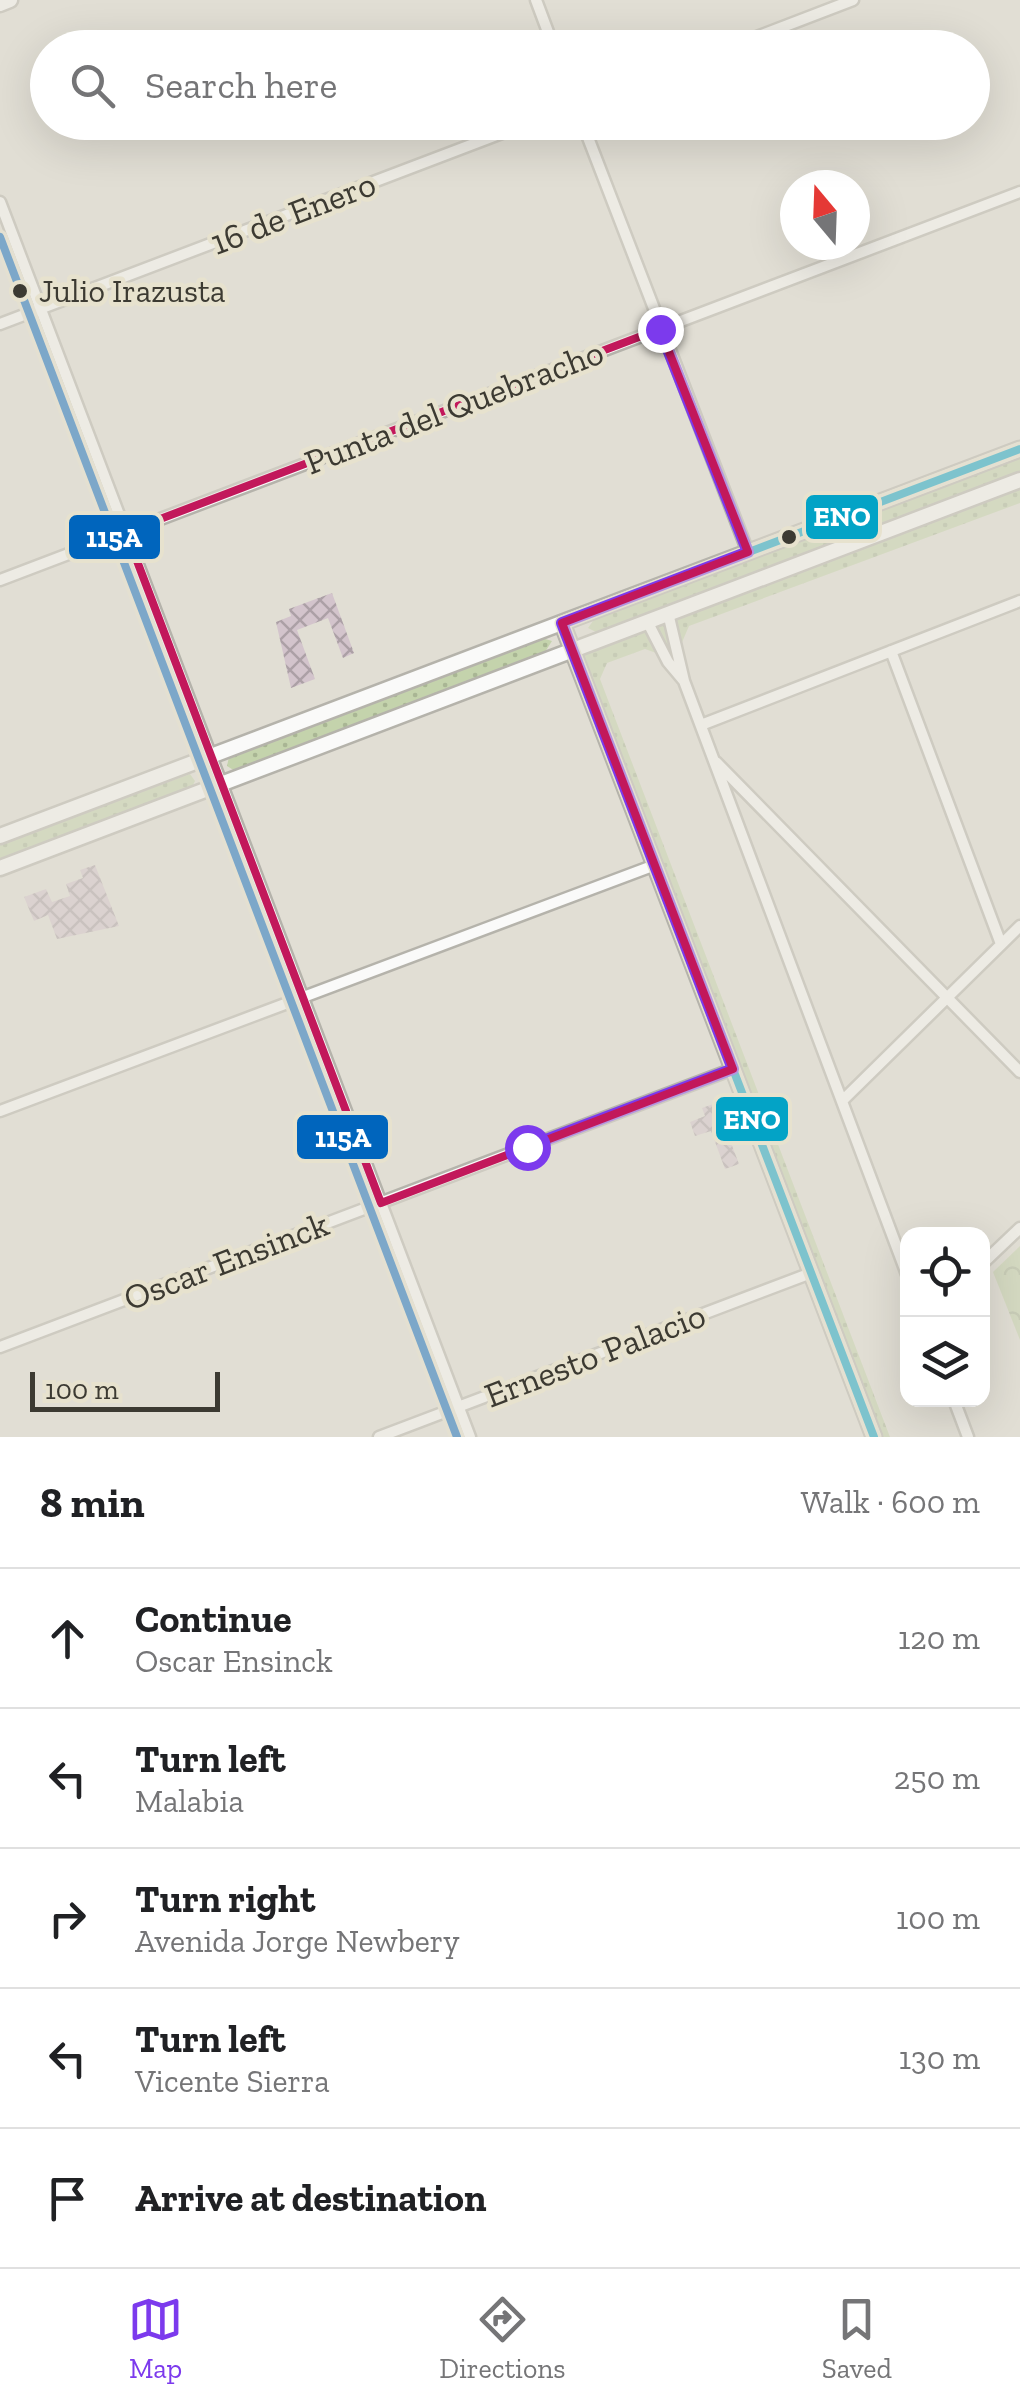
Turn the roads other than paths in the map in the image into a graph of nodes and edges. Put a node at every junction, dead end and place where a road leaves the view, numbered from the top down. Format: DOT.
graph roads {
  1 [pos="10,0"];
  2 [pos="536,0"];
  3 [pos="853,0"];
  4 [pos="0,4"];
  5 [pos="547,30"];
  6 [pos="775,30"];
  7 [pos="483,140"];
  8 [pos="589,140"];
  9 [pos="1020,192"];
  10 [pos="0,202"];
  11 [pos="40,309"];
  12 [pos="0,324"];
  13 [pos="660,329"];
  14 [pos="1020,449"];
  15 [pos="1020,480"];
  16 [pos="126,532"];
  17 [pos="748,552"];
  18 [pos="0,580"];
  19 [pos="1020,600"];
  20 [pos="668,613"];
  21 [pos="647,622"];
  22 [pos="562,623"];
  23 [pos="572,650"];
  24 [pos="892,650"];
  25 [pos="684,681"];
  26 [pos="700,724"];
  27 [pos="211,756"];
  28 [pos="713,759"];
  29 [pos="221,784"];
  30 [pos="0,836"];
  31 [pos="654,864"];
  32 [pos="0,868"];
  33 [pos="1020,926"];
  34 [pos="1002,944"];
  35 [pos="302,997"];
  36 [pos="948,1000"];
  37 [pos="733,1069"];
  38 [pos="1020,1072"];
  39 [pos="842,1101"];
  40 [pos="0,1112"];
  41 [pos="380,1202"];
  42 [pos="1020,1228"];
  43 [pos="900,1256"];
  44 [pos="990,1256"];
  45 [pos="811,1273"];
  46 [pos="0,1346"];
  47 [pos="458,1407"];
  48 [pos="957,1407"];
  49 [pos="378,1437"];
  50 [pos="470,1437"];
  51 [pos="874,1437"];
  52 [pos="968,1437"];
  1 -- 4 [label="main road"];
  2 -- 5 [label="street"];
  3 -- 6 [label="street"];
  7 -- 11 [label="street, 16 de Enero"];
  8 -- 13 [label="street"];
  9 -- 13 [label="street, Punta del Quebracho"];
  10 -- 11 [label="street"];
  11 -- 12 [label="street, 16 de Enero"];
  11 -- 16 [label="street"];
  13 -- 16 [label="street, Punta del Quebracho"];
  13 -- 17 [label="street"];
  14 -- 17 [label="main road"];
  15 -- 20 [label="main road"];
  16 -- 18 [label="street, Punta del Quebracho"];
  16 -- 27 [label="street"];
  17 -- 22 [label="main road"];
  19 -- 24 [label="street"];
  20 -- 21 [label="main road"];
  20 -- 25 [label="street"];
  21 -- 23 [label="main road"];
  21 -- 25 [label="street"];
  22 -- 23 [label="main road"];
  22 -- 27 [label="main road"];
  23 -- 29 [label="main road"];
  23 -- 31 [label="main road"];
  24 -- 26 [label="street"];
  24 -- 34 [label="street"];
  25 -- 26 [label="street"];
  26 -- 28 [label="street"];
  27 -- 29 [label="street"];
  27 -- 30 [label="main road"];
  28 -- 36 [label="street"];
  28 -- 39 [label="street"];
  29 -- 32 [label="main road"];
  29 -- 35 [label="street"];
  31 -- 35 [label="street"];
  31 -- 37 [label="main road"];
  33 -- 34 [label="street"];
  34 -- 36 [label="street"];
  35 -- 40 [label="street"];
  35 -- 41 [label="street"];
  36 -- 38 [label="street"];
  36 -- 39 [label="street"];
  37 -- 41 [label="street, Oscar Ensinck"];
  37 -- 45 [label="main road"];
  39 -- 43 [label="street"];
  41 -- 46 [label="street, Oscar Ensinck"];
  41 -- 47 [label="street"];
  42 -- 44 [label="street"];
  45 -- 47 [label="street, Ernesto Palacio"];
  45 -- 51 [label="main road"];
  47 -- 49 [label="street, Ernesto Palacio"];
  47 -- 50 [label="street"];
  48 -- 52 [label="street"];
}
